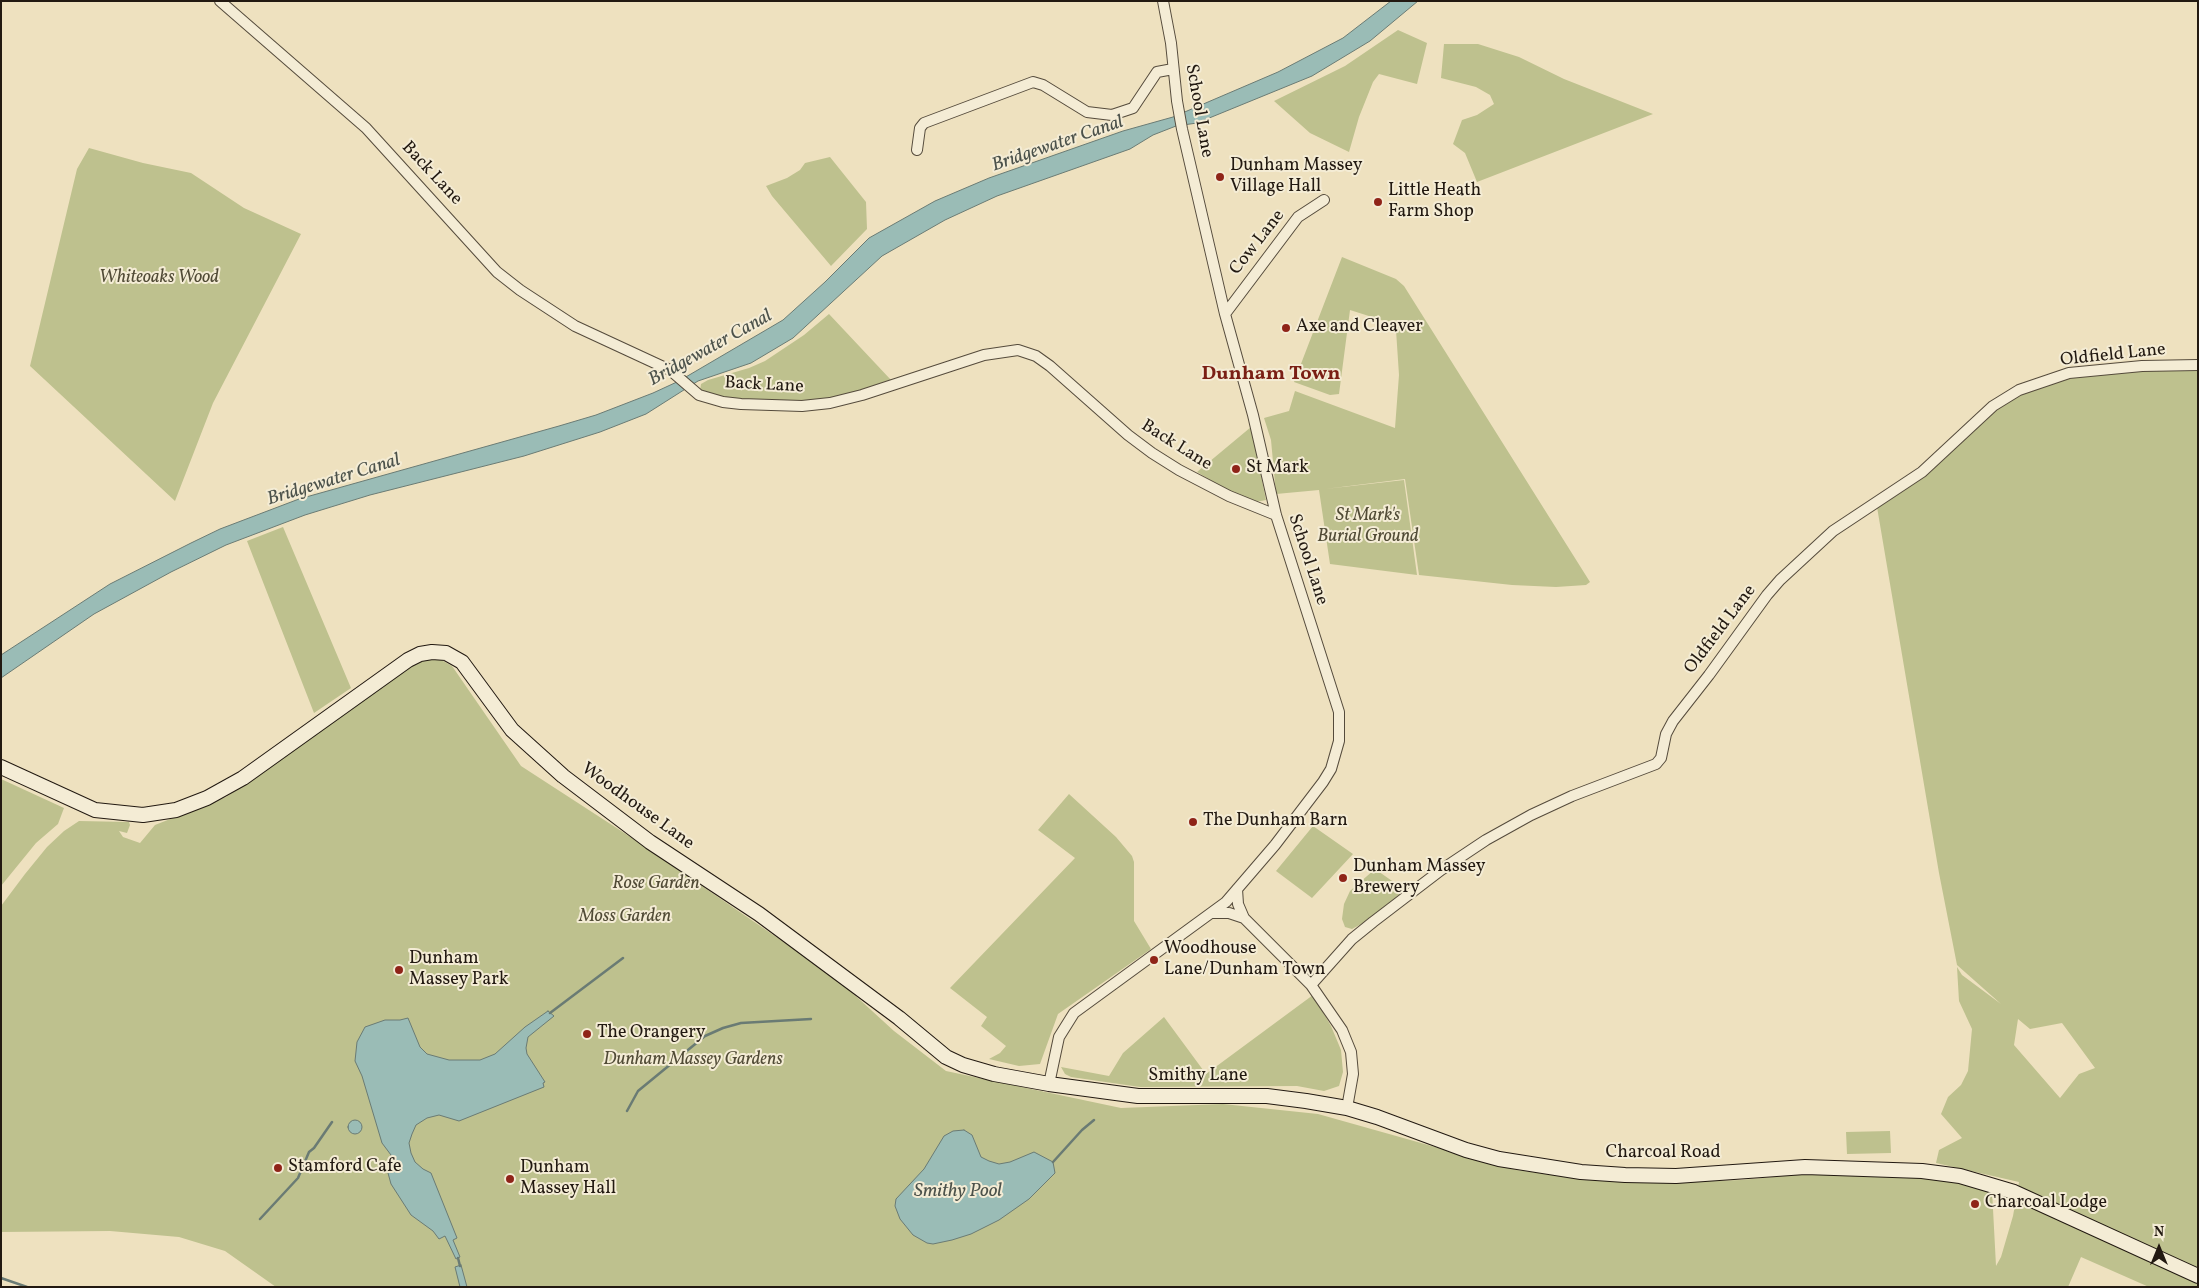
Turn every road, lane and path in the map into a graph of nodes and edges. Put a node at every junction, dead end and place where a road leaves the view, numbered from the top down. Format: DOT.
graph roads {
  1 [pos="220,1"];
  2 [pos="1163,1"];
  3 [pos="1174,69"];
  4 [pos="917,150"];
  5 [pos="1324,200"];
  6 [pos="1225,314"];
  7 [pos="2198,364"];
  8 [pos="1276,515"];
  9 [pos="1,767"];
  10 [pos="1237,890"];
  11 [pos="1213,913"];
  12 [pos="1244,918"];
  13 [pos="1311,985"];
  14 [pos="1049,1084"];
  15 [pos="1347,1108"];
  16 [pos="2198,1276"];
  1 -- 8 [label="street, Back Lane"];
  2 -- 3 [label="street, School Lane"];
  3 -- 4 [label="street"];
  3 -- 6 [label="street, School Lane"];
  5 -- 6 [label="street, Cow Lane"];
  6 -- 8 [label="street, School Lane"];
  7 -- 13 [label="street, Oldfield Lane"];
  8 -- 10 [label="street, School Lane"];
  9 -- 14 [label="main road, Woodhouse Lane"];
  10 -- 11 [label="street, School Lane"];
  10 -- 12 [label="street"];
  11 -- 12 [label="street"];
  11 -- 14 [label="street"];
  12 -- 13 [label="street"];
  13 -- 15 [label="street"];
  14 -- 15 [label="main road, Smithy Lane"];
  15 -- 16 [label="main road, Charcoal Road"];
}
